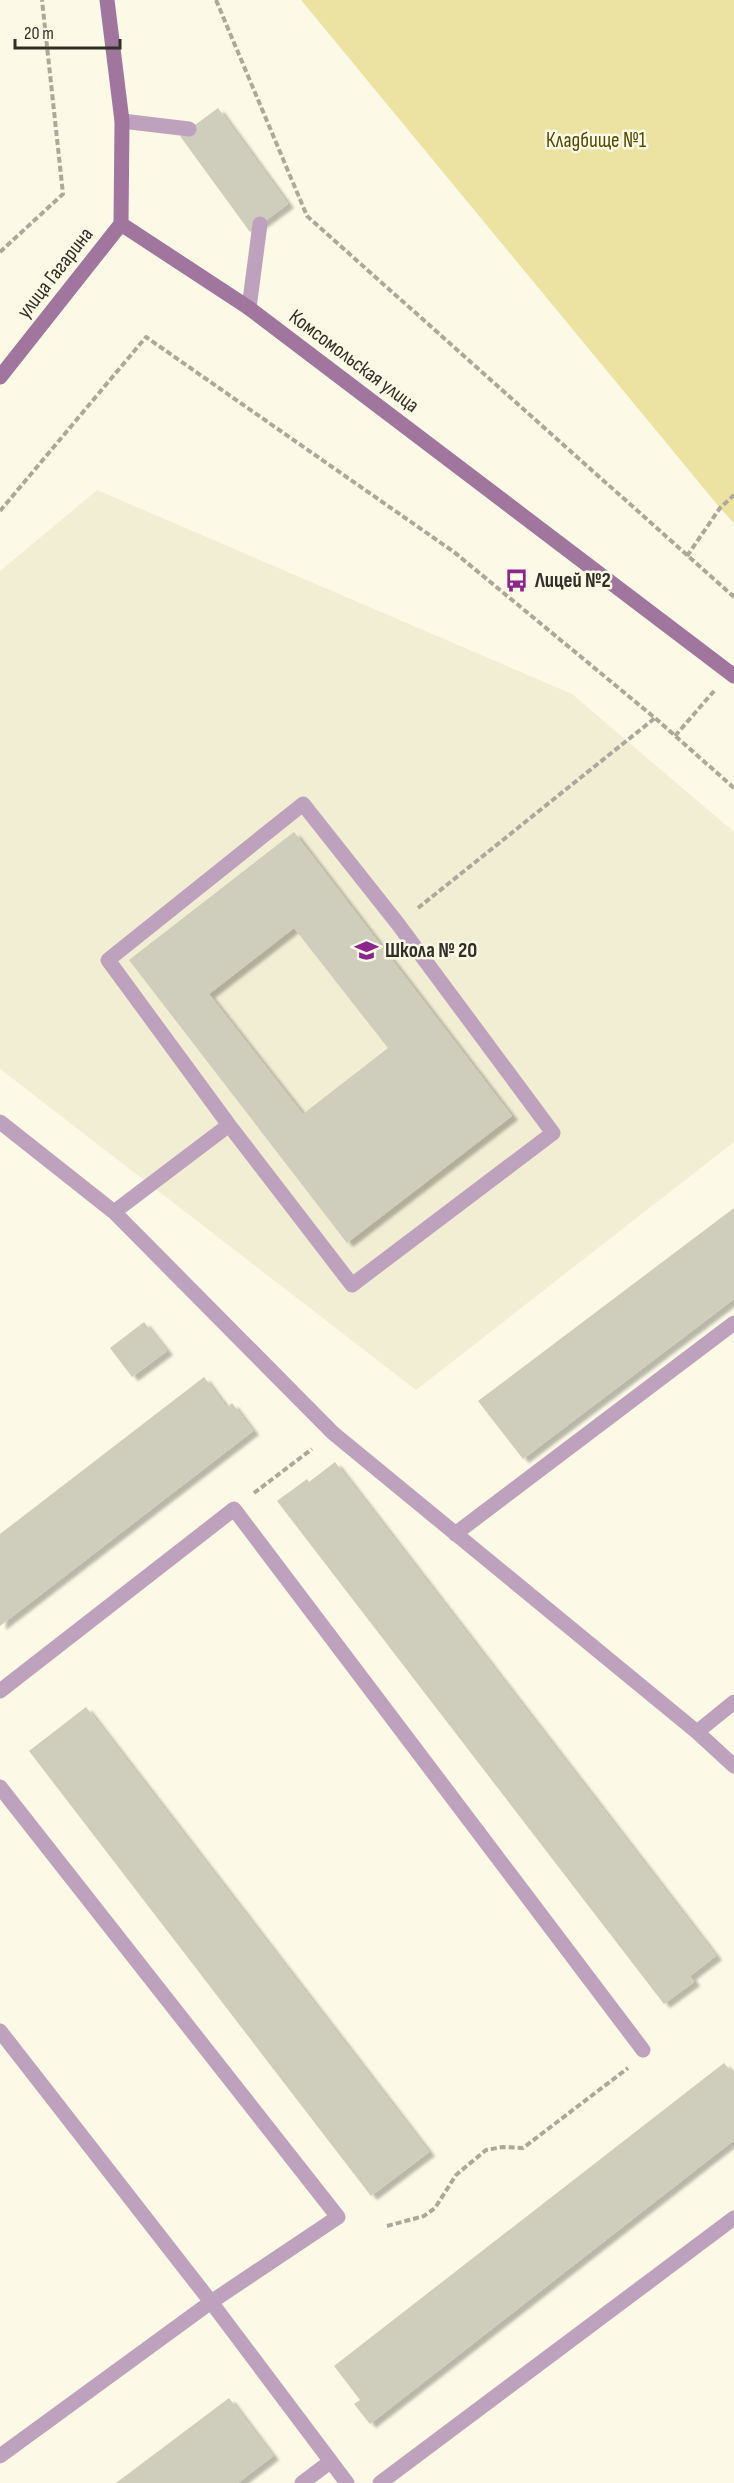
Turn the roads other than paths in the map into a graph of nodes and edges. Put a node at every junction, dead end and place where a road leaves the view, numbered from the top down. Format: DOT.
graph roads {
  1 [pos="107,0"];
  2 [pos="122,121"];
  3 [pos="189,129"];
  4 [pos="122,224"];
  5 [pos="260,224"];
  6 [pos="249,308"];
  7 [pos="0,377"];
  8 [pos="732,674"];
  9 [pos="0,1122"];
  10 [pos="229,1125"];
  11 [pos="114,1212"];
  12 [pos="734,1323"];
  13 [pos="455,1534"];
  14 [pos="0,1691"];
  15 [pos="734,1702"];
  16 [pos="696,1732"];
  17 [pos="734,1766"];
  18 [pos="0,1787"];
  19 [pos="0,2031"];
  20 [pos="643,2050"];
  21 [pos="734,2218"];
  22 [pos="211,2302"];
  23 [pos="0,2456"];
  24 [pos="330,2462"];
  25 [pos="302,2483"];
  26 [pos="346,2483"];
  27 [pos="380,2483"];
  1 -- 2 [label="main road"];
  2 -- 3 [label="lane"];
  2 -- 4 [label="main road"];
  4 -- 6 [label="main road, Комсомольская улица"];
  4 -- 7 [label="main road, улица Гагарина"];
  5 -- 6 [label="lane"];
  6 -- 8 [label="main road, Комсомольская улица"];
  9 -- 11 [label="lane"];
  10 -- 10 [label="lane"];
  10 -- 11 [label="lane"];
  11 -- 13 [label="lane"];
  12 -- 13 [label="lane"];
  13 -- 16 [label="lane"];
  14 -- 20 [label="lane"];
  15 -- 16 [label="lane"];
  16 -- 17 [label="lane"];
  18 -- 22 [label="lane"];
  19 -- 22 [label="lane"];
  21 -- 27 [label="lane"];
  22 -- 23 [label="lane"];
  22 -- 24 [label="lane"];
  24 -- 25 [label="lane"];
  24 -- 26 [label="lane"];
}
